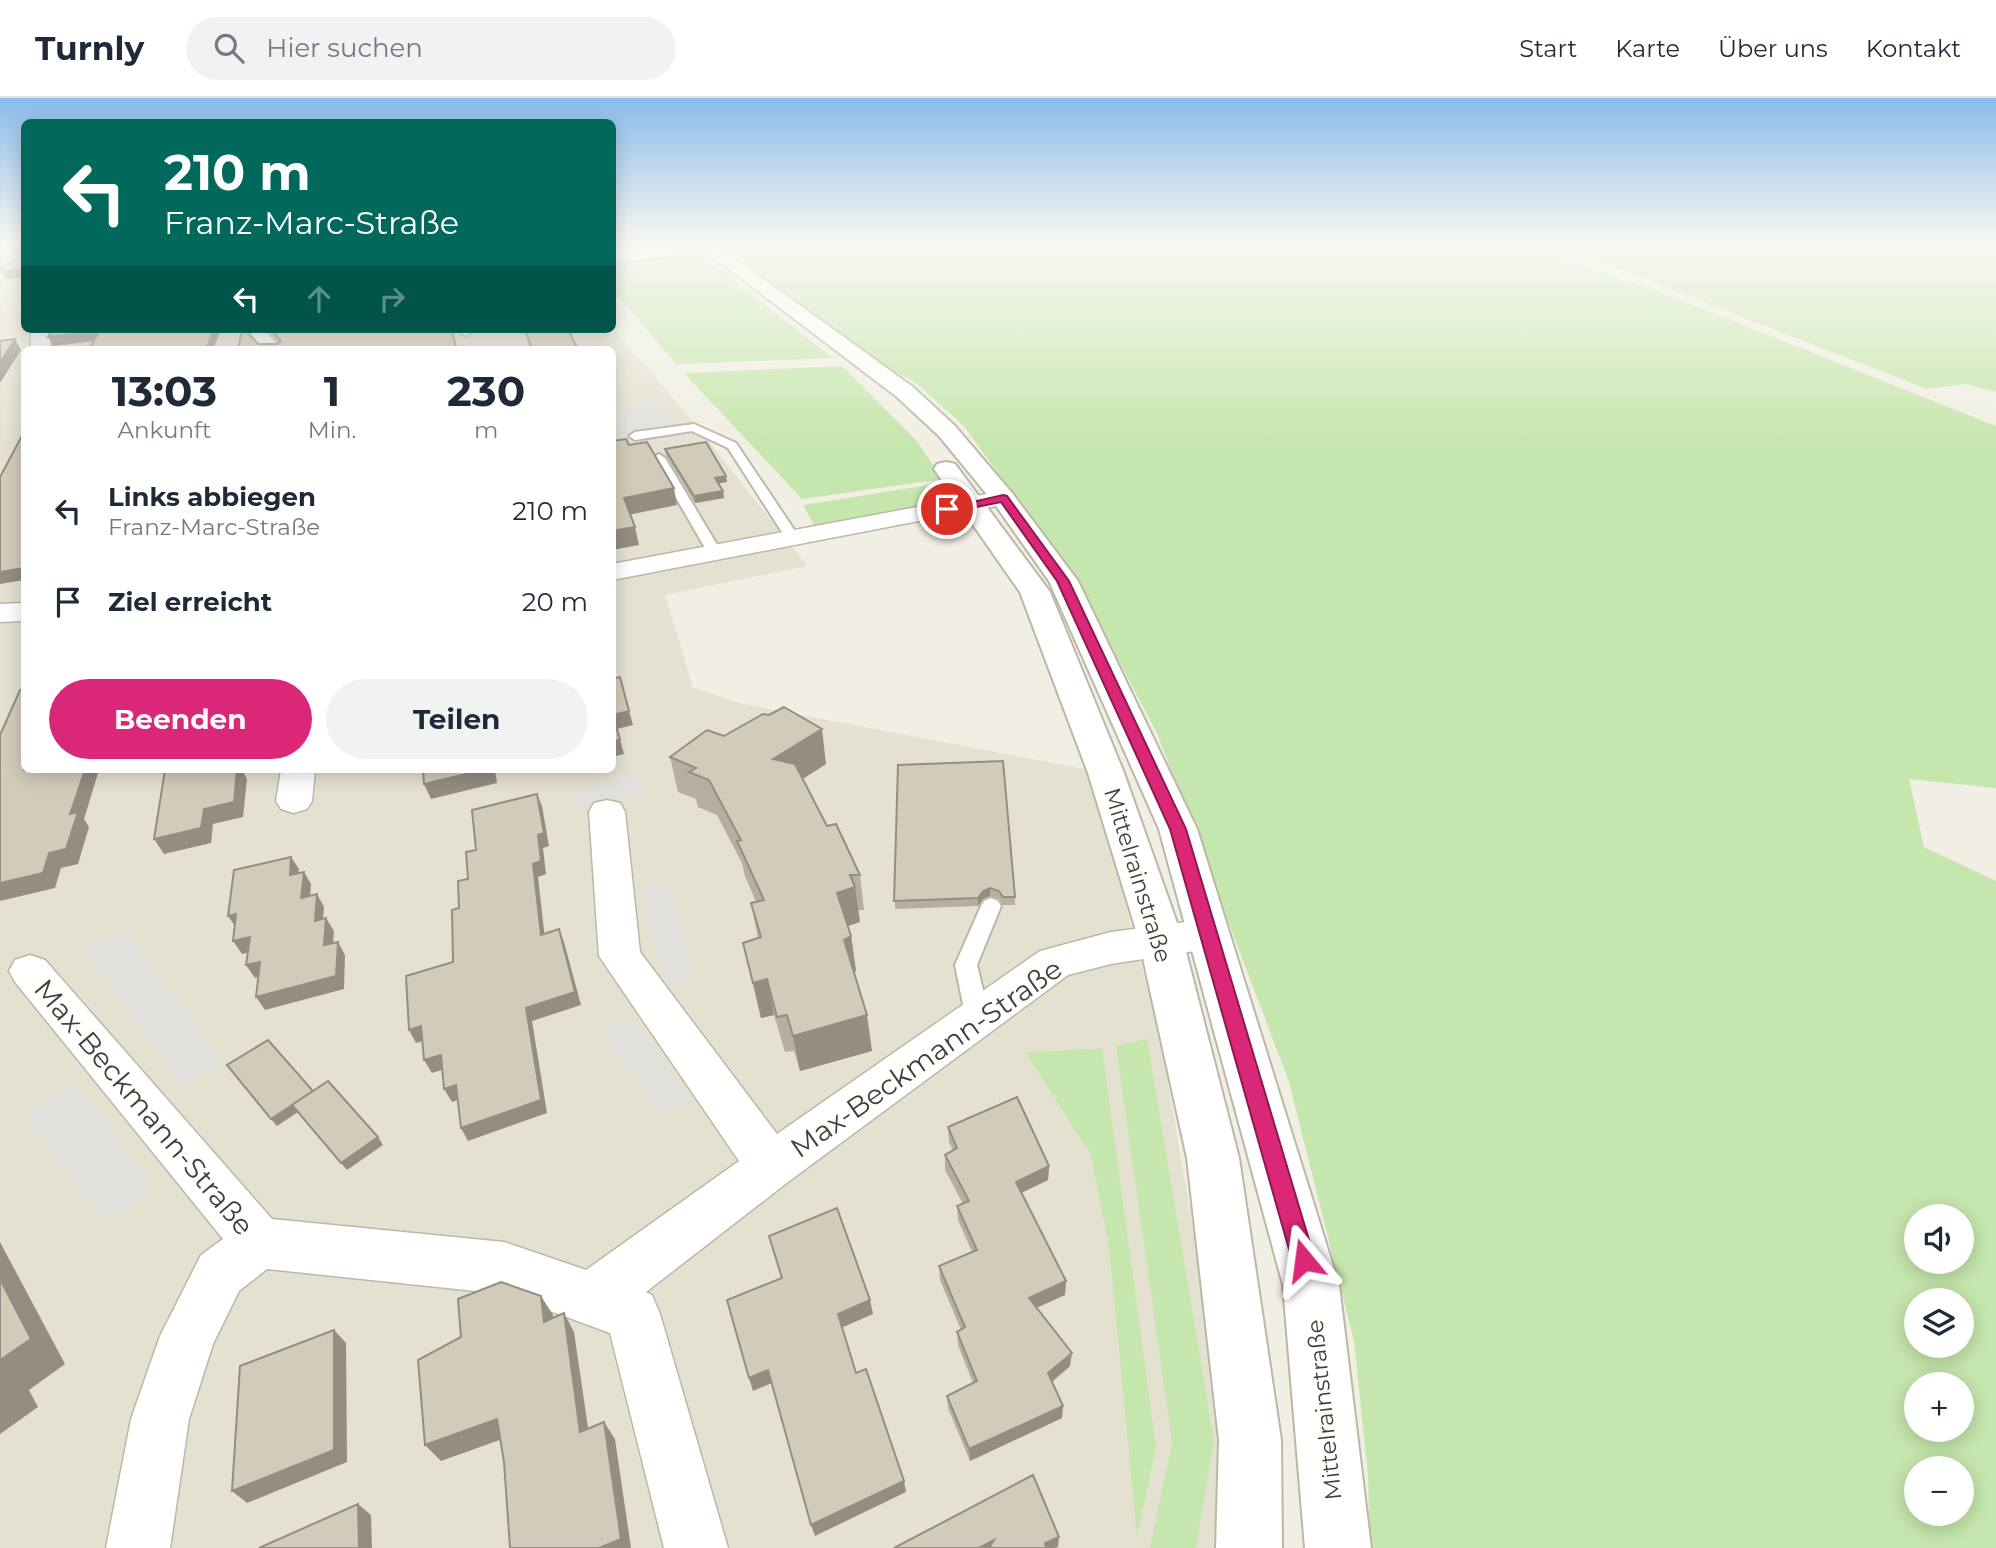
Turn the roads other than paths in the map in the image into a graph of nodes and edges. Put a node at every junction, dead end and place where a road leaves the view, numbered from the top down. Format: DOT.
graph roads {
  1 [pos="795,312"];
  2 [pos="635,436"];
  3 [pos="659,458"];
  4 [pos="989,502"];
  5 [pos="792,537"];
  6 [pos="715,553"];
  7 [pos="616,571"];
  8 [pos="607,812"];
  9 [pos="991,905"];
  10 [pos="1208,934"];
  11 [pos="1161,940"];
  12 [pos="30,971"];
  13 [pos="978,1019"];
  14 [pos="771,1166"];
  15 [pos="259,1242"];
  16 [pos="592,1299"];
  17 [pos="138,1548"];
  18 [pos="696,1548"];
  19 [pos="1249,1548"];
  20 [pos="1338,1548"];
  1 -- 4 [label="street, Mittelrainstraße"];
  2 -- 5 [label="lane"];
  3 -- 6 [label="lane"];
  4 -- 5 [label="street"];
  4 -- 10 [label="street, Mittelrainstraße"];
  4 -- 11 [label="street, Mittelrainstraße"];
  5 -- 6 [label="street"];
  6 -- 7 [label="street"];
  8 -- 14 [label="street, Max-Beckmann-Straße"];
  9 -- 13 [label="lane"];
  10 -- 11 [label="street, Max-Beckmann-Straße"];
  10 -- 20 [label="street, Mittelrainstraße"];
  11 -- 13 [label="street, Max-Beckmann-Straße"];
  11 -- 19 [label="street, Mittelrainstraße"];
  12 -- 15 [label="street, Max-Beckmann-Straße"];
  13 -- 14 [label="street, Max-Beckmann-Straße"];
  14 -- 16 [label="street, Max-Beckmann-Straße"];
  15 -- 16 [label="street, Max-Beckmann-Straße"];
  15 -- 17 [label="street, Max-Beckmann-Straße"];
  16 -- 18 [label="street, Max-Beckmann-Straße"];
}
